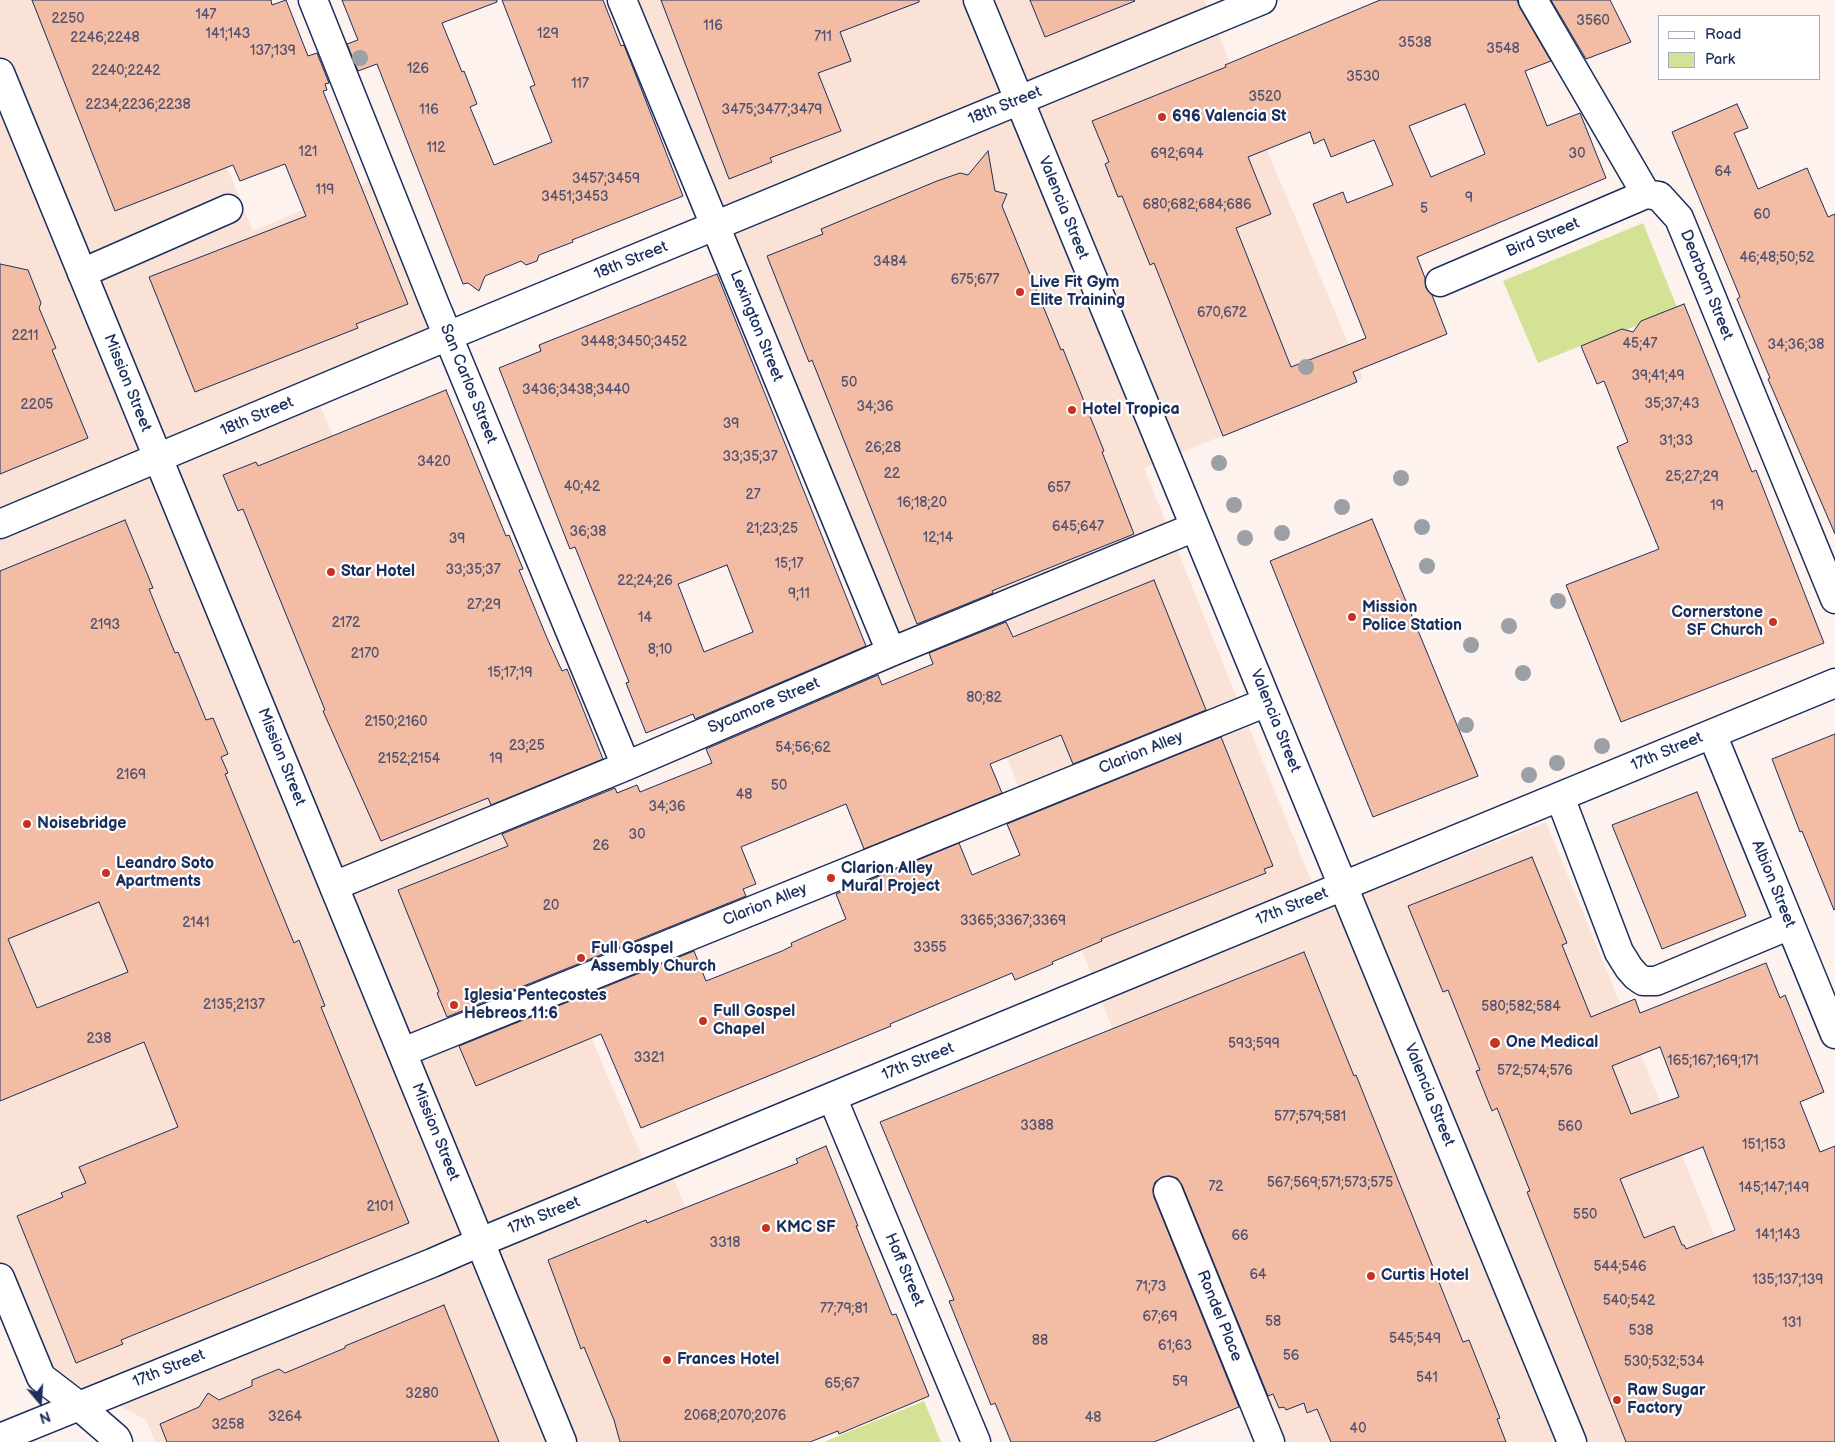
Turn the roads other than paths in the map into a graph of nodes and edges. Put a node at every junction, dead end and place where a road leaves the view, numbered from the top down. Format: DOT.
graph roads {
  1 [pos="313,0"];
  2 [pos="622,0"];
  3 [pos="978,0"];
  4 [pos="1262,0"];
  5 [pos="1533,0"];
  6 [pos="0,74"];
  7 [pos="1019,101"];
  8 [pos="1646,194"];
  9 [pos="228,209"];
  10 [pos="715,226"];
  11 [pos="82,273"];
  12 [pos="1440,282"];
  13 [pos="448,336"];
  14 [pos="159,458"];
  15 [pos="0,524"];
  16 [pos="1195,527"];
  17 [pos="1835,599"];
  18 [pos="891,652"];
  19 [pos="1835,683"];
  20 [pos="1268,702"];
  21 [pos="1712,734"];
  22 [pos="626,766"];
  23 [pos="1560,797"];
  24 [pos="334,886"];
  25 [pos="1344,887"];
  26 [pos="1790,925"];
  27 [pos="1835,1034"];
  28 [pos="403,1052"];
  29 [pos="832,1097"];
  30 [pos="1168,1191"];
  31 [pos="478,1243"];
  32 [pos="0,1278"];
  33 [pos="79,1406"];
  34 [pos="0,1438"];
  35 [pos="118,1442"];
  36 [pos="562,1442"];
  37 [pos="976,1442"];
  38 [pos="1270,1442"];
  39 [pos="1572,1442"];
  1 -- 13 [label="street, San Carlos Street"];
  2 -- 10 [label="street, Lexington Street"];
  3 -- 7 [label="street, Valencia Street"];
  4 -- 7 [label="street, 18th Street"];
  5 -- 8 [label="street"];
  6 -- 11 [label="street, Mission Street"];
  7 -- 10 [label="street, 18th Street"];
  7 -- 16 [label="street, Valencia Street"];
  8 -- 12 [label="street, Bird Street"];
  8 -- 17 [label="street, Dearborn Street"];
  9 -- 11 [label="street"];
  10 -- 13 [label="street, 18th Street"];
  10 -- 18 [label="street, Lexington Street"];
  11 -- 14 [label="street, Mission Street"];
  13 -- 14 [label="street, 18th Street"];
  13 -- 22 [label="street, San Carlos Street"];
  14 -- 15 [label="street, 18th Street"];
  14 -- 24 [label="street, Mission Street"];
  16 -- 18 [label="street, Sycamore Street"];
  16 -- 20 [label="street, Valencia Street"];
  18 -- 22 [label="street, Sycamore Street"];
  19 -- 21 [label="street, 17th Street"];
  20 -- 25 [label="street, Valencia Street"];
  20 -- 28 [label="street, Clarion Alley"];
  21 -- 23 [label="street, 17th Street"];
  21 -- 26 [label="street, Albion Street"];
  22 -- 24 [label="street, Sycamore Street"];
  23 -- 25 [label="street, 17th Street"];
  23 -- 26 [label="street"];
  24 -- 28 [label="street, Mission Street"];
  25 -- 29 [label="street, 17th Street"];
  25 -- 39 [label="street, Valencia Street"];
  26 -- 27 [label="street, Albion Street"];
  28 -- 31 [label="street, Mission Street"];
  29 -- 31 [label="street, 17th Street"];
  29 -- 37 [label="street, Hoff Street"];
  30 -- 38 [label="street, Rondel Place"];
  31 -- 33 [label="street, 17th Street"];
  31 -- 36 [label="street, Mission Street"];
  32 -- 33 [label="street"];
  33 -- 34 [label="street, 17th Street"];
  33 -- 35 [label="street"];
}
